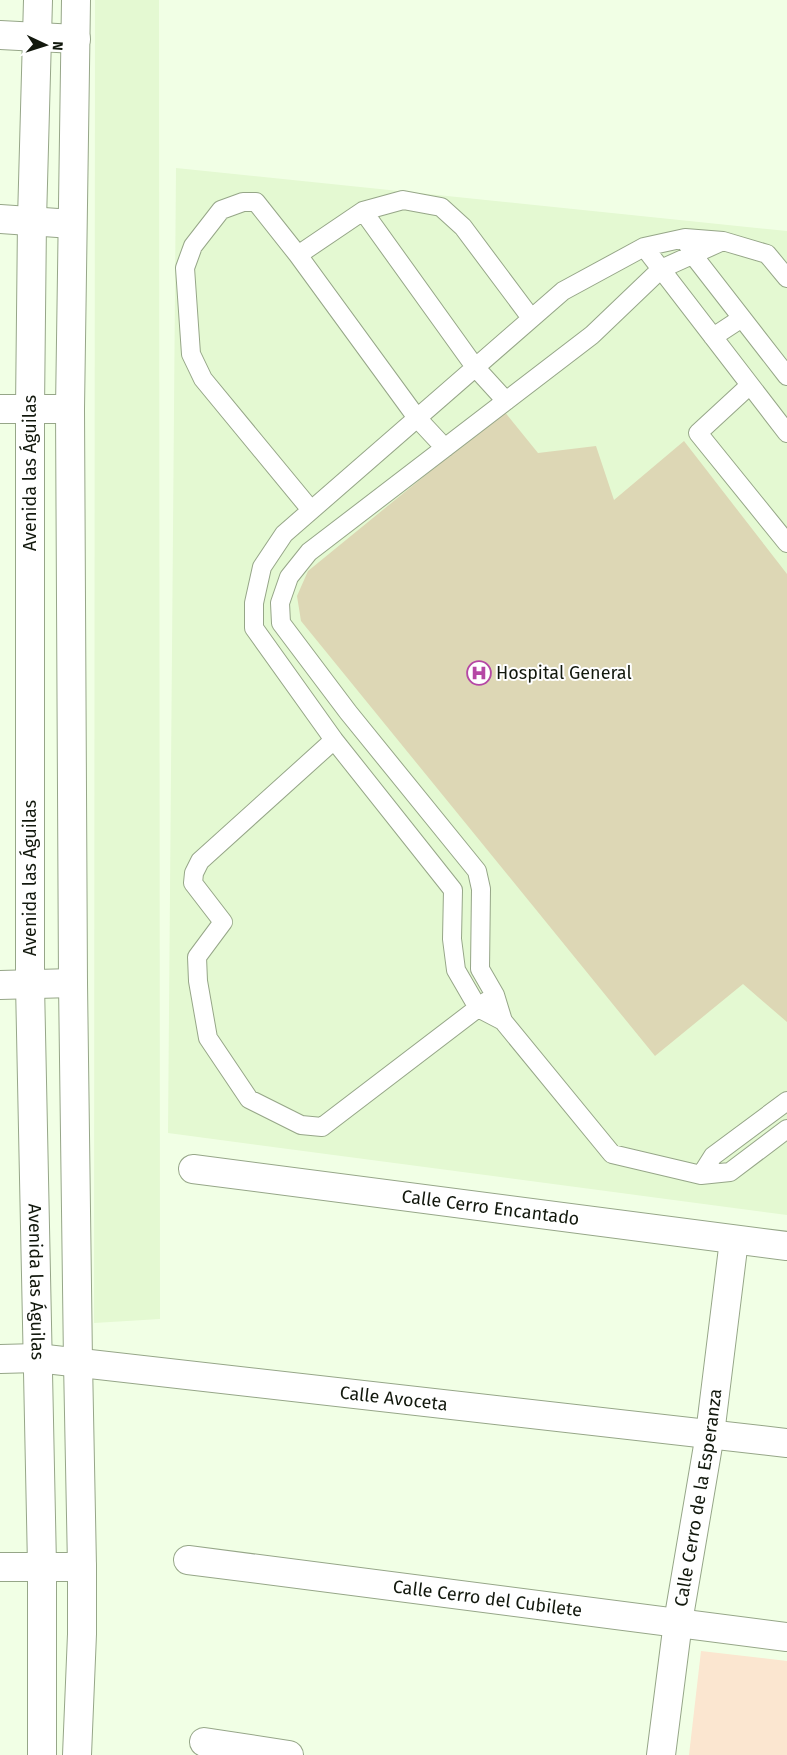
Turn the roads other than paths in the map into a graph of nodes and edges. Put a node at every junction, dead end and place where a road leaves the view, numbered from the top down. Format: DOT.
graph roads {
  1 [pos="38,0"];
  2 [pos="76,0"];
  3 [pos="0,35"];
  4 [pos="38,37"];
  5 [pos="76,40"];
  6 [pos="362,211"];
  7 [pos="0,219"];
  8 [pos="32,220"];
  9 [pos="72,224"];
  10 [pos="685,238"];
  11 [pos="723,241"];
  12 [pos="644,247"];
  13 [pos="298,255"];
  14 [pos="693,255"];
  15 [pos="661,268"];
  16 [pos="787,278"];
  17 [pos="531,318"];
  18 [pos="742,318"];
  19 [pos="713,337"];
  20 [pos="475,367"];
  21 [pos="787,376"];
  22 [pos="750,386"];
  23 [pos="506,401"];
  24 [pos="0,409"];
  25 [pos="30,409"];
  26 [pos="70,410"];
  27 [pos="417,418"];
  28 [pos="787,434"];
  29 [pos="445,448"];
  30 [pos="311,510"];
  31 [pos="787,543"];
  32 [pos="334,740"];
  33 [pos="74,982"];
  34 [pos="30,984"];
  35 [pos="0,985"];
  36 [pos="495,995"];
  37 [pos="478,1008"];
  38 [pos="502,1021"];
  39 [pos="787,1101"];
  40 [pos="787,1129"];
  41 [pos="193,1170"];
  42 [pos="701,1175"];
  43 [pos="734,1240"];
  44 [pos="787,1246"];
  45 [pos="38,1358"];
  46 [pos="0,1359"];
  47 [pos="78,1362"];
  48 [pos="710,1434"];
  49 [pos="787,1444"];
  50 [pos="188,1560"];
  51 [pos="42,1566"];
  52 [pos="82,1566"];
  53 [pos="0,1567"];
  54 [pos="678,1622"];
  55 [pos="787,1637"];
  56 [pos="204,1742"];
  57 [pos="42,1755"];
  58 [pos="77,1755"];
  59 [pos="289,1755"];
  60 [pos="661,1755"];
  1 -- 4 [label="street, Avenida las Águilas"];
  2 -- 5 [label="street"];
  3 -- 4 [label="street"];
  4 -- 5 [label="street"];
  4 -- 8 [label="street, Avenida las Águilas"];
  5 -- 9 [label="street"];
  6 -- 13 [label="lane"];
  6 -- 17 [label="lane"];
  6 -- 20 [label="lane"];
  7 -- 8 [label="street"];
  8 -- 9 [label="street"];
  8 -- 25 [label="street, Avenida las Águilas"];
  9 -- 26 [label="street"];
  10 -- 11 [label="lane"];
  10 -- 12 [label="lane"];
  10 -- 14 [label="lane"];
  11 -- 14 [label="lane"];
  11 -- 16 [label="lane"];
  12 -- 15 [label="lane"];
  12 -- 17 [label="lane"];
  13 -- 27 [label="lane"];
  13 -- 30 [label="lane"];
  14 -- 15 [label="lane"];
  14 -- 18 [label="lane"];
  15 -- 19 [label="lane"];
  15 -- 23 [label="lane"];
  17 -- 20 [label="lane"];
  18 -- 19 [label="lane"];
  18 -- 21 [label="lane"];
  19 -- 22 [label="lane"];
  20 -- 23 [label="lane"];
  20 -- 27 [label="lane"];
  22 -- 28 [label="lane"];
  22 -- 31 [label="lane"];
  23 -- 29 [label="lane"];
  24 -- 25 [label="street"];
  25 -- 26 [label="street"];
  25 -- 34 [label="street, Avenida las Águilas"];
  26 -- 33 [label="street"];
  27 -- 29 [label="lane"];
  27 -- 30 [label="lane"];
  29 -- 36 [label="lane"];
  30 -- 32 [label="lane"];
  32 -- 37 [label="lane"];
  32 -- 37 [label="lane"];
  33 -- 34 [label="street"];
  33 -- 47 [label="street"];
  34 -- 35 [label="street"];
  34 -- 45 [label="street, Avenida las Águilas"];
  36 -- 37 [label="lane"];
  36 -- 38 [label="lane"];
  37 -- 38 [label="lane"];
  38 -- 42 [label="lane"];
  39 -- 42 [label="lane"];
  40 -- 42 [label="lane"];
  41 -- 43 [label="street, Calle Cerro Encantado"];
  43 -- 44 [label="street, Calle Cerro Encantado"];
  43 -- 48 [label="street, Calle Cerro de la Esperanza"];
  45 -- 46 [label="street, Calle Avoceta"];
  45 -- 47 [label="street, Calle Avoceta"];
  45 -- 51 [label="street, Avenida las Águilas"];
  47 -- 48 [label="street, Calle Avoceta"];
  47 -- 52 [label="street"];
  48 -- 49 [label="street, Calle Avoceta"];
  48 -- 54 [label="street, Calle Cerro de la Esperanza"];
  50 -- 54 [label="street, Calle Cerro del Cubilete"];
  51 -- 52 [label="street"];
  51 -- 53 [label="street"];
  51 -- 57 [label="street, Avenida las Águilas"];
  52 -- 58 [label="street"];
  54 -- 55 [label="street, Calle Cerro del Cubilete"];
  54 -- 60 [label="street, Calle Cerro de la Esperanza"];
  56 -- 59 [label="street"];
}
